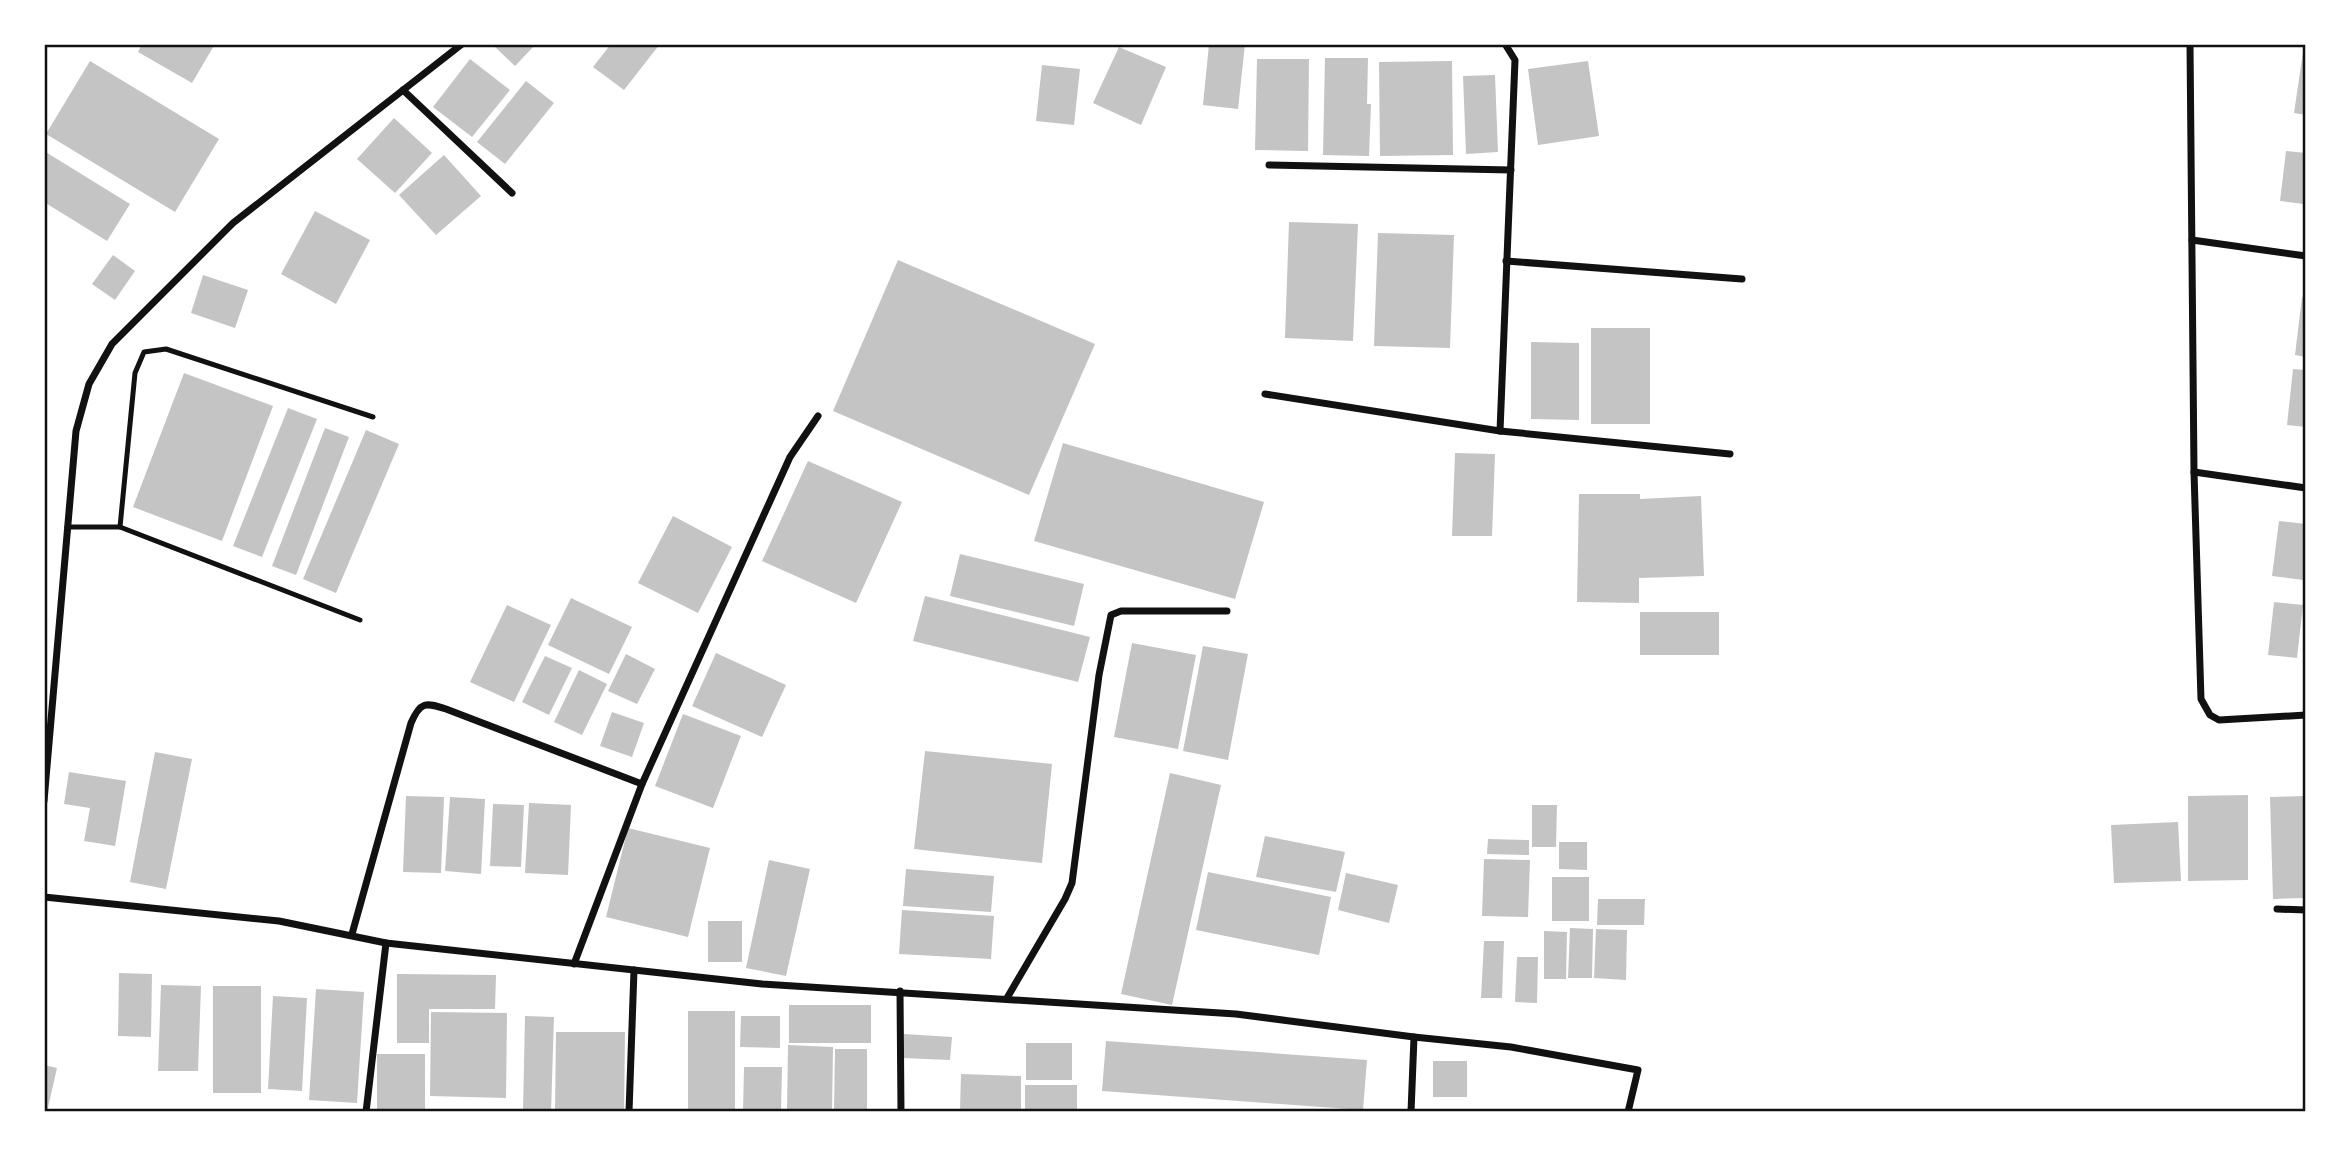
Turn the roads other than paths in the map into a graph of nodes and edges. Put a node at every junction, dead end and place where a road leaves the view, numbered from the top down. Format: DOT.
graph roads {
  1 [pos="462,44"];
  2 [pos="1505,44"];
  3 [pos="2190,44"];
  4 [pos="403,89"];
  5 [pos="1269,165"];
  6 [pos="1511,170"];
  7 [pos="512,193"];
  8 [pos="2192,240"];
  9 [pos="2306,256"];
  10 [pos="1506,261"];
  11 [pos="1742,279"];
  12 [pos="1265,394"];
  13 [pos="818,416"];
  14 [pos="373,417"];
  15 [pos="1500,431"];
  16 [pos="1730,454"];
  17 [pos="2194,472"];
  18 [pos="2306,488"];
  19 [pos="67,527"];
  20 [pos="120,527"];
  21 [pos="1227,611"];
  22 [pos="360,620"];
  23 [pos="2306,715"];
  24 [pos="642,784"];
  25 [pos="44,801"];
  26 [pos="44,897"];
  27 [pos="2277,909"];
  28 [pos="2306,910"];
  29 [pos="352,934"];
  30 [pos="386,943"];
  31 [pos="574,964"];
  32 [pos="634,970"];
  33 [pos="900,991"];
  34 [pos="1007,999"];
  35 [pos="1414,1037"];
  36 [pos="366,1112"];
  37 [pos="629,1112"];
  38 [pos="901,1112"];
  39 [pos="1411,1112"];
  40 [pos="1628,1112"];
  1 -- 4 [label="street"];
  2 -- 6 [label="street"];
  3 -- 8 [label="street"];
  4 -- 7 [label="street"];
  4 -- 19 [label="street"];
  5 -- 6 [label="street"];
  6 -- 10 [label="street"];
  8 -- 9 [label="street"];
  8 -- 17 [label="street"];
  10 -- 11 [label="street"];
  10 -- 15 [label="street"];
  12 -- 15 [label="street"];
  13 -- 24 [label="street"];
  14 -- 20 [label="lane"];
  15 -- 16 [label="street"];
  17 -- 18 [label="street"];
  17 -- 23 [label="street"];
  19 -- 20 [label="lane"];
  19 -- 25 [label="street"];
  20 -- 22 [label="lane"];
  21 -- 34 [label="street"];
  24 -- 29 [label="street"];
  24 -- 31 [label="street"];
  26 -- 29 [label="street"];
  27 -- 28 [label="street"];
  29 -- 30 [label="street"];
  30 -- 31 [label="street"];
  30 -- 36 [label="street"];
  31 -- 32 [label="street"];
  32 -- 33 [label="street"];
  32 -- 37 [label="street"];
  33 -- 34 [label="street"];
  33 -- 38 [label="street"];
  34 -- 35 [label="street"];
  35 -- 39 [label="street"];
  35 -- 40 [label="street"];
}
